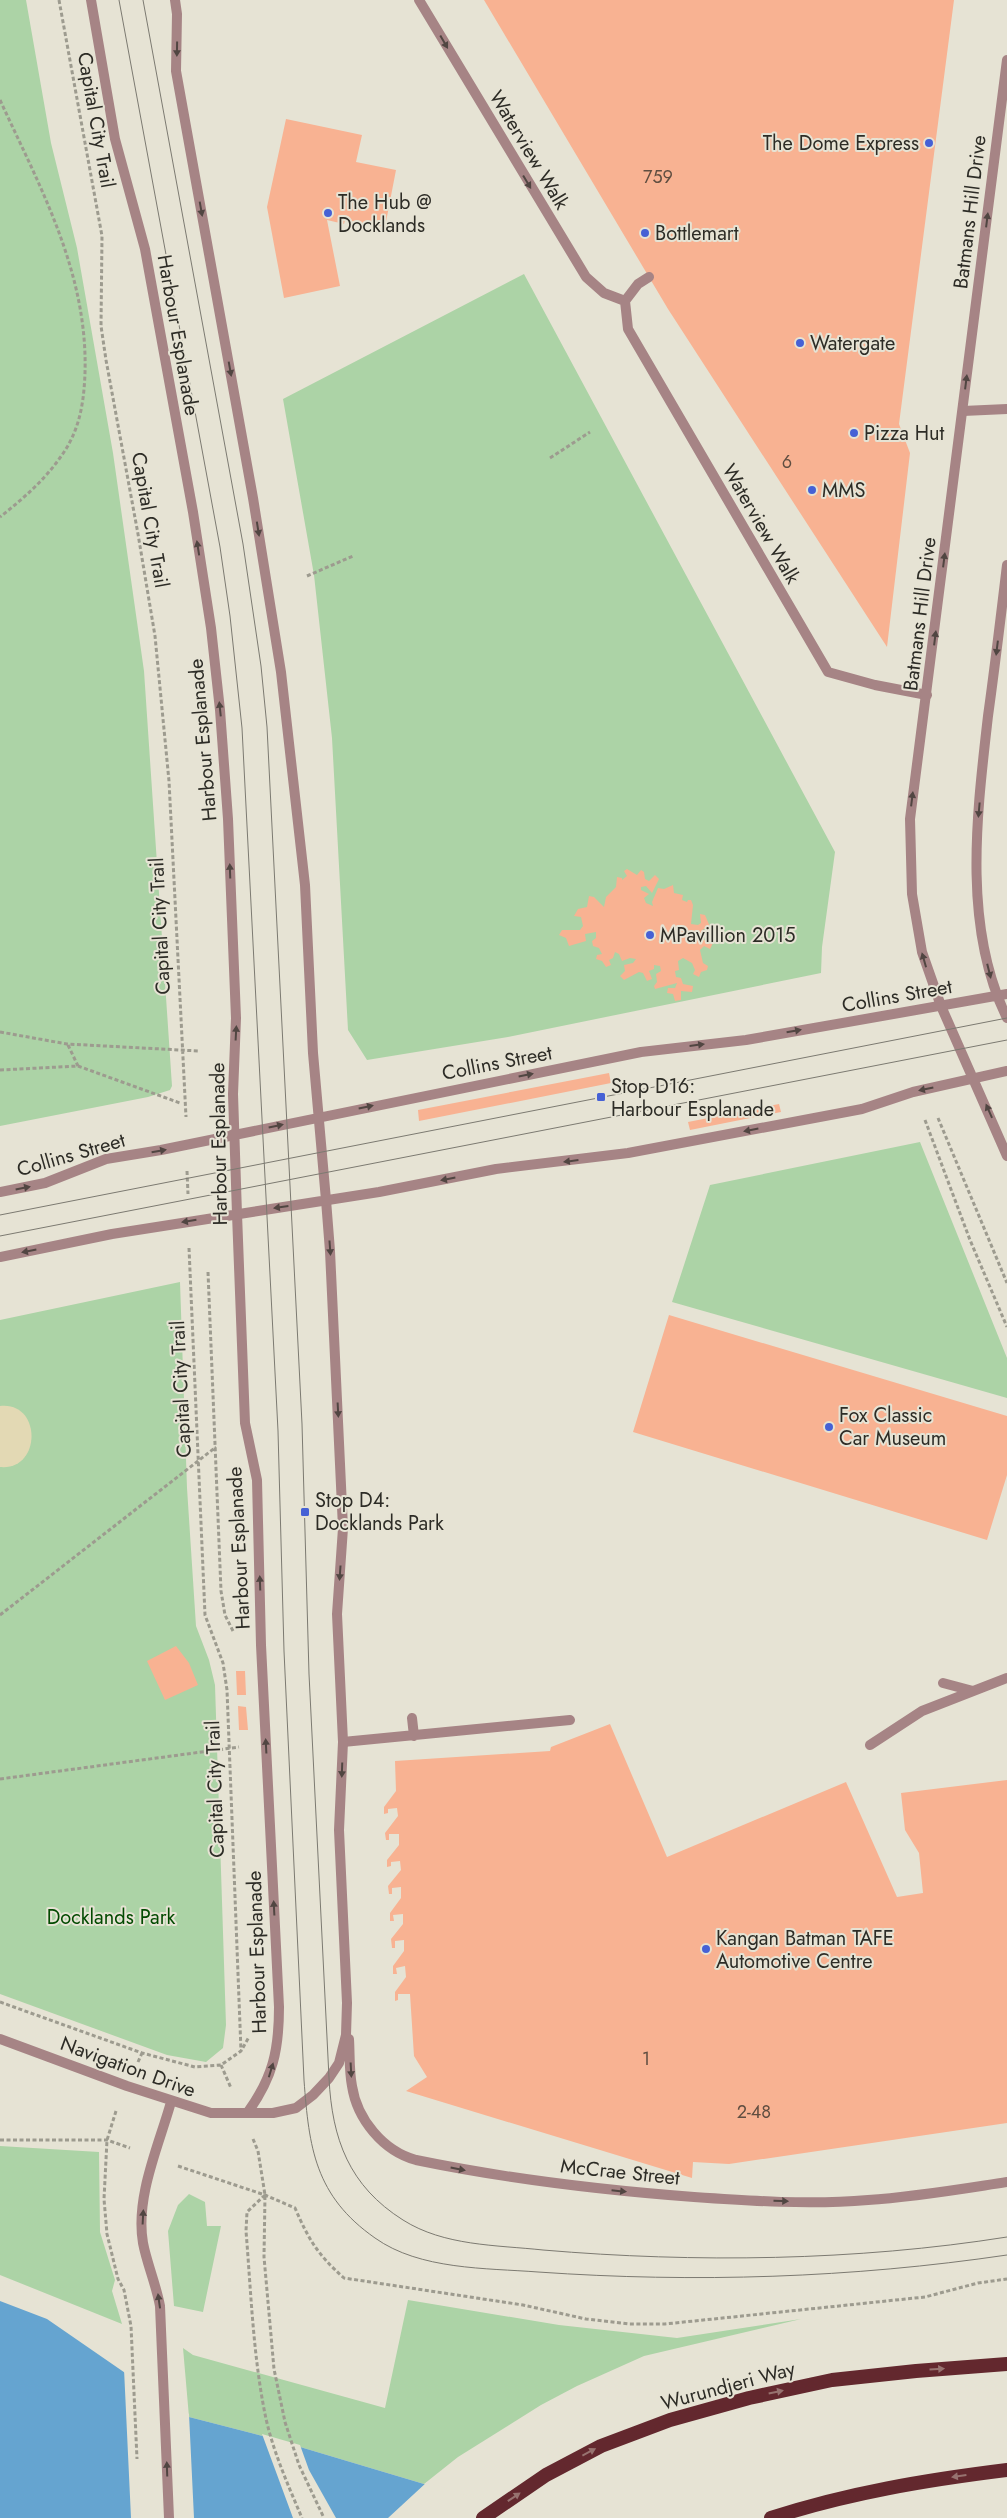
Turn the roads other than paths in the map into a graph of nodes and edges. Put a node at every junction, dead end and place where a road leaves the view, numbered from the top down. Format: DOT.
graph roads {
  1 [pos="91,0"];
  2 [pos="175,0"];
  3 [pos="420,0"];
  4 [pos="1007,60"];
  5 [pos="649,277"];
  6 [pos="625,301"];
  7 [pos="1007,408"];
  8 [pos="962,411"];
  9 [pos="1007,565"];
  10 [pos="927,695"];
  11 [pos="1002,995"];
  12 [pos="941,1006"];
  13 [pos="1007,1018"];
  14 [pos="1007,1071"];
  15 [pos="973,1078"];
  16 [pos="319,1117"];
  17 [pos="234,1135"];
  18 [pos="1007,1156"];
  19 [pos="0,1192"];
  20 [pos="326,1200"];
  21 [pos="237,1214"];
  22 [pos="0,1257"];
  23 [pos="1007,1678"];
  24 [pos="944,1683"];
  25 [pos="973,1691"];
  26 [pos="412,1718"];
  27 [pos="570,1720"];
  28 [pos="414,1736"];
  29 [pos="343,1742"];
  30 [pos="870,1745"];
  31 [pos="348,2003"];
  32 [pos="0,2040"];
  33 [pos="171,2102"];
  34 [pos="248,2112"];
  35 [pos="1007,2182"];
  36 [pos="1007,2364"];
  37 [pos="1007,2470"];
  38 [pos="169,2518"];
  39 [pos="483,2518"];
  40 [pos="771,2518"];
  17 -- 1 [label="street, Harbour Esplanade, one-way"];
  2 -- 16 [label="street, one-way"];
  3 -- 6 [label="street, Waterview Walk, one-way"];
  8 -- 4 [label="street, Batmans Hill Drive, one-way"];
  5 -- 6 [label="street"];
  6 -- 10 [label="street, Waterview Walk"];
  7 -- 8 [label="street"];
  10 -- 8 [label="street, Batmans Hill Drive, one-way"];
  9 -- 11 [label="street, one-way"];
  12 -- 10 [label="street, Batmans Hill Drive, one-way"];
  11 -- 12 [label="street, Collins Street"];
  11 -- 13 [label="street"];
  12 -- 15 [label="street, Batmans Hill Drive"];
  16 -- 12 [label="street, Collins Street, one-way"];
  14 -- 15 [label="street"];
  18 -- 15 [label="street, Batmans Hill Drive, one-way"];
  15 -- 20 [label="street, one-way"];
  17 -- 16 [label="street, Collins Street, one-way"];
  16 -- 20 [label="street"];
  19 -- 17 [label="street, Collins Street, one-way"];
  17 -- 21 [label="street, Harbour Esplanade"];
  20 -- 21 [label="street, one-way"];
  20 -- 29 [label="street, one-way"];
  21 -- 22 [label="street, one-way"];
  34 -- 21 [label="street, Harbour Esplanade, one-way"];
  23 -- 25 [label="street"];
  24 -- 25 [label="street"];
  25 -- 30 [label="street"];
  26 -- 28 [label="street"];
  27 -- 28 [label="street"];
  28 -- 29 [label="street"];
  29 -- 31 [label="street, one-way"];
  31 -- 34 [label="street"];
  31 -- 35 [label="street, McCrae Street, one-way"];
  32 -- 33 [label="street, Navigation Drive"];
  33 -- 34 [label="street, Navigation Drive"];
  38 -- 33 [label="street, one-way"];
  39 -- 36 [label="highway, Wurundjeri Way, one-way"];
  37 -- 40 [label="highway, one-way"];
}
